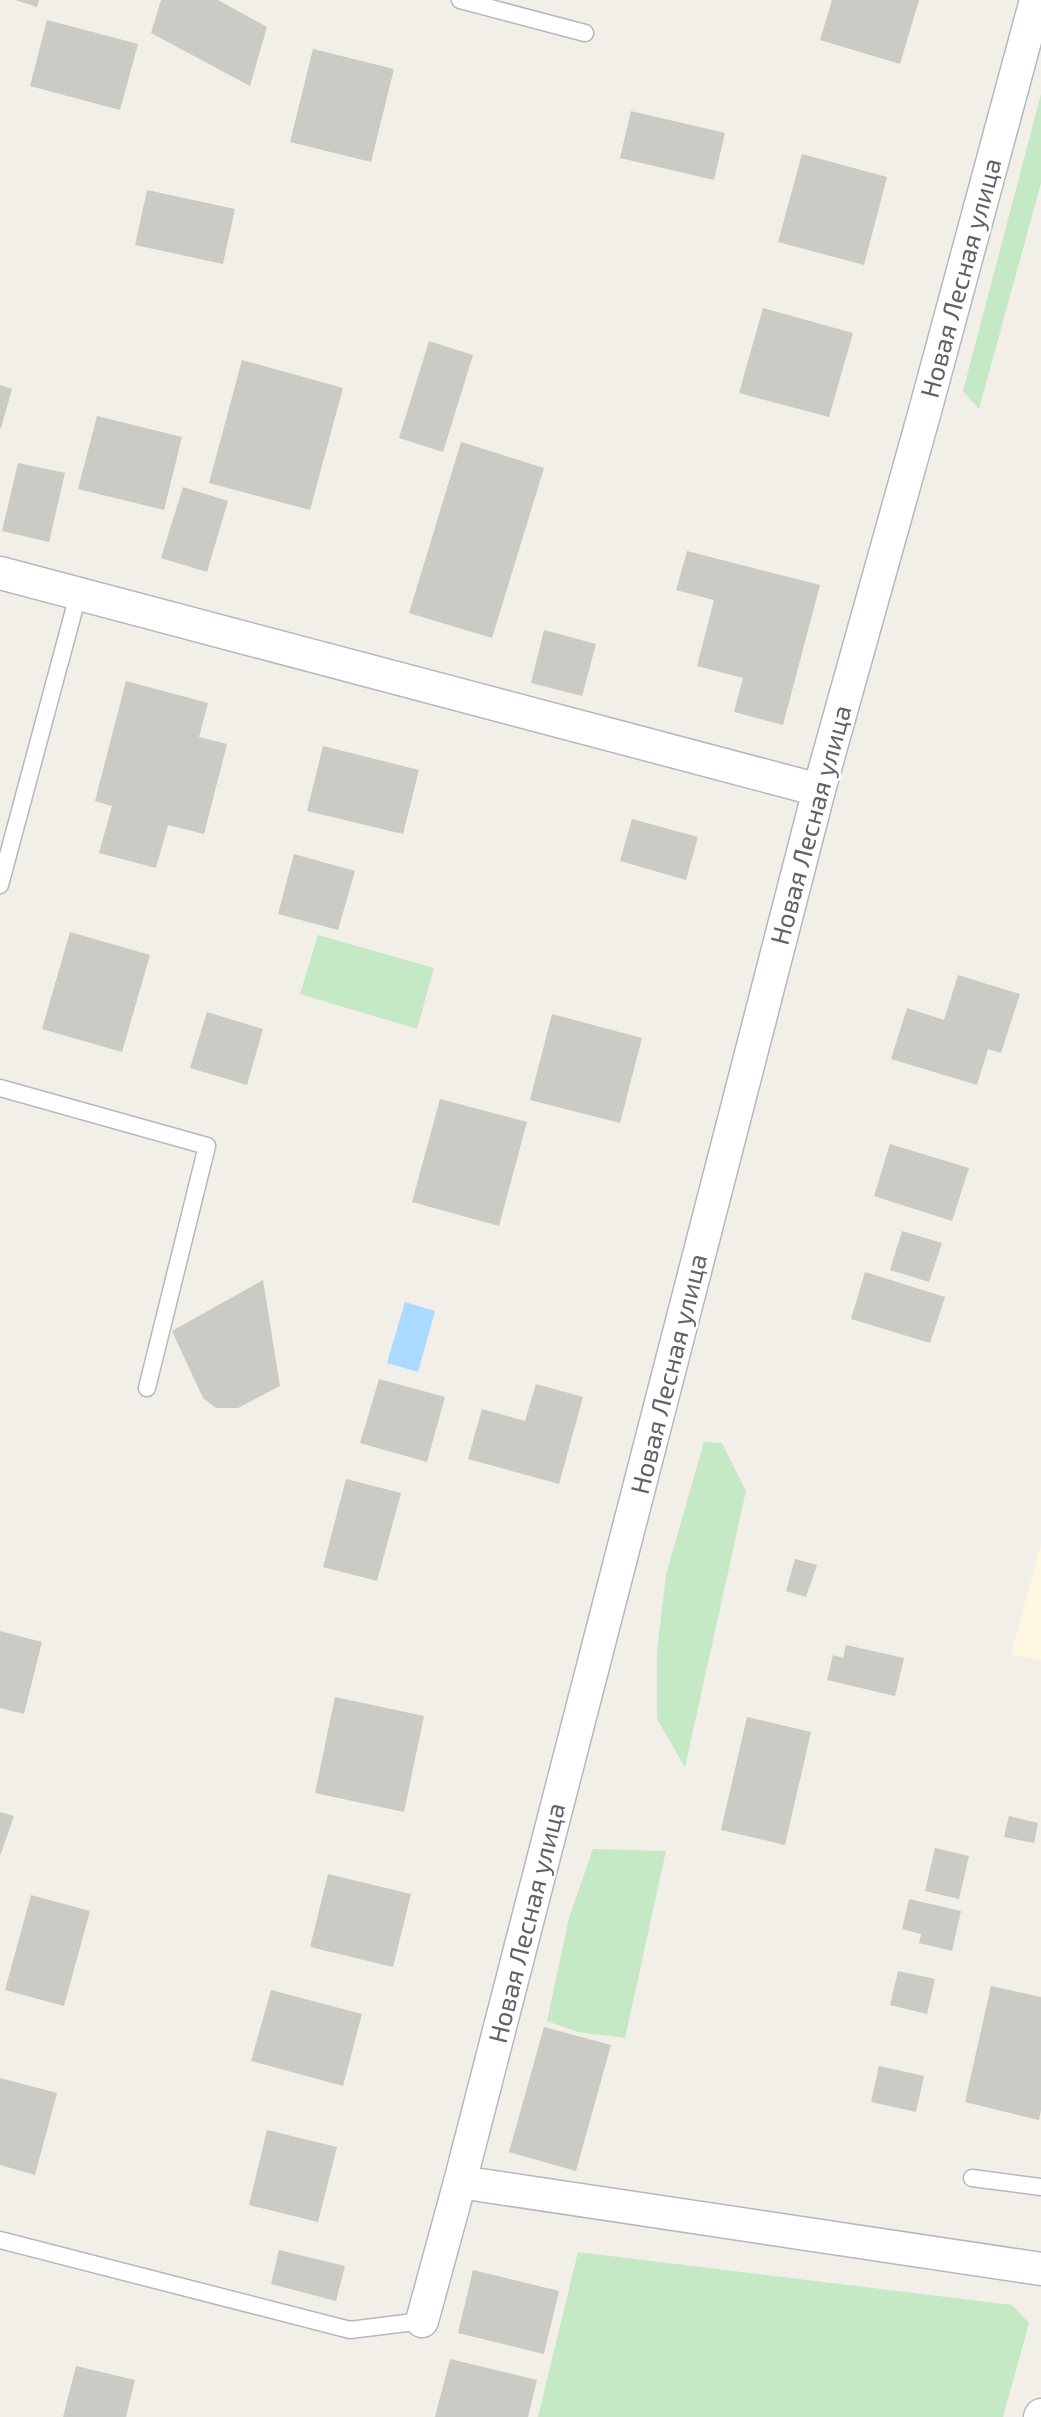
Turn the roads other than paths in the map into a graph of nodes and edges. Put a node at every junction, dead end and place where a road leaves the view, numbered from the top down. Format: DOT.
graph roads {
  1 [pos="460,0"];
  2 [pos="1036,0"];
  3 [pos="585,33"];
  4 [pos="0,573"];
  5 [pos="78,595"];
  6 [pos="819,790"];
  7 [pos="0,885"];
  8 [pos="0,1088"];
  9 [pos="147,1388"];
  10 [pos="972,2178"];
  11 [pos="460,2182"];
  12 [pos="1041,2187"];
  13 [pos="0,2239"];
  14 [pos="1041,2269"];
  15 [pos="422,2321"];
  1 -- 3 [label="lane"];
  2 -- 6 [label="street, Новая Лесная улица"];
  4 -- 5 [label="street"];
  5 -- 6 [label="street"];
  5 -- 7 [label="lane"];
  6 -- 11 [label="street, Новая Лесная улица"];
  8 -- 9 [label="lane"];
  10 -- 12 [label="lane"];
  11 -- 14 [label="street"];
  11 -- 15 [label="street, Новая Лесная улица"];
  13 -- 15 [label="lane"];
}
